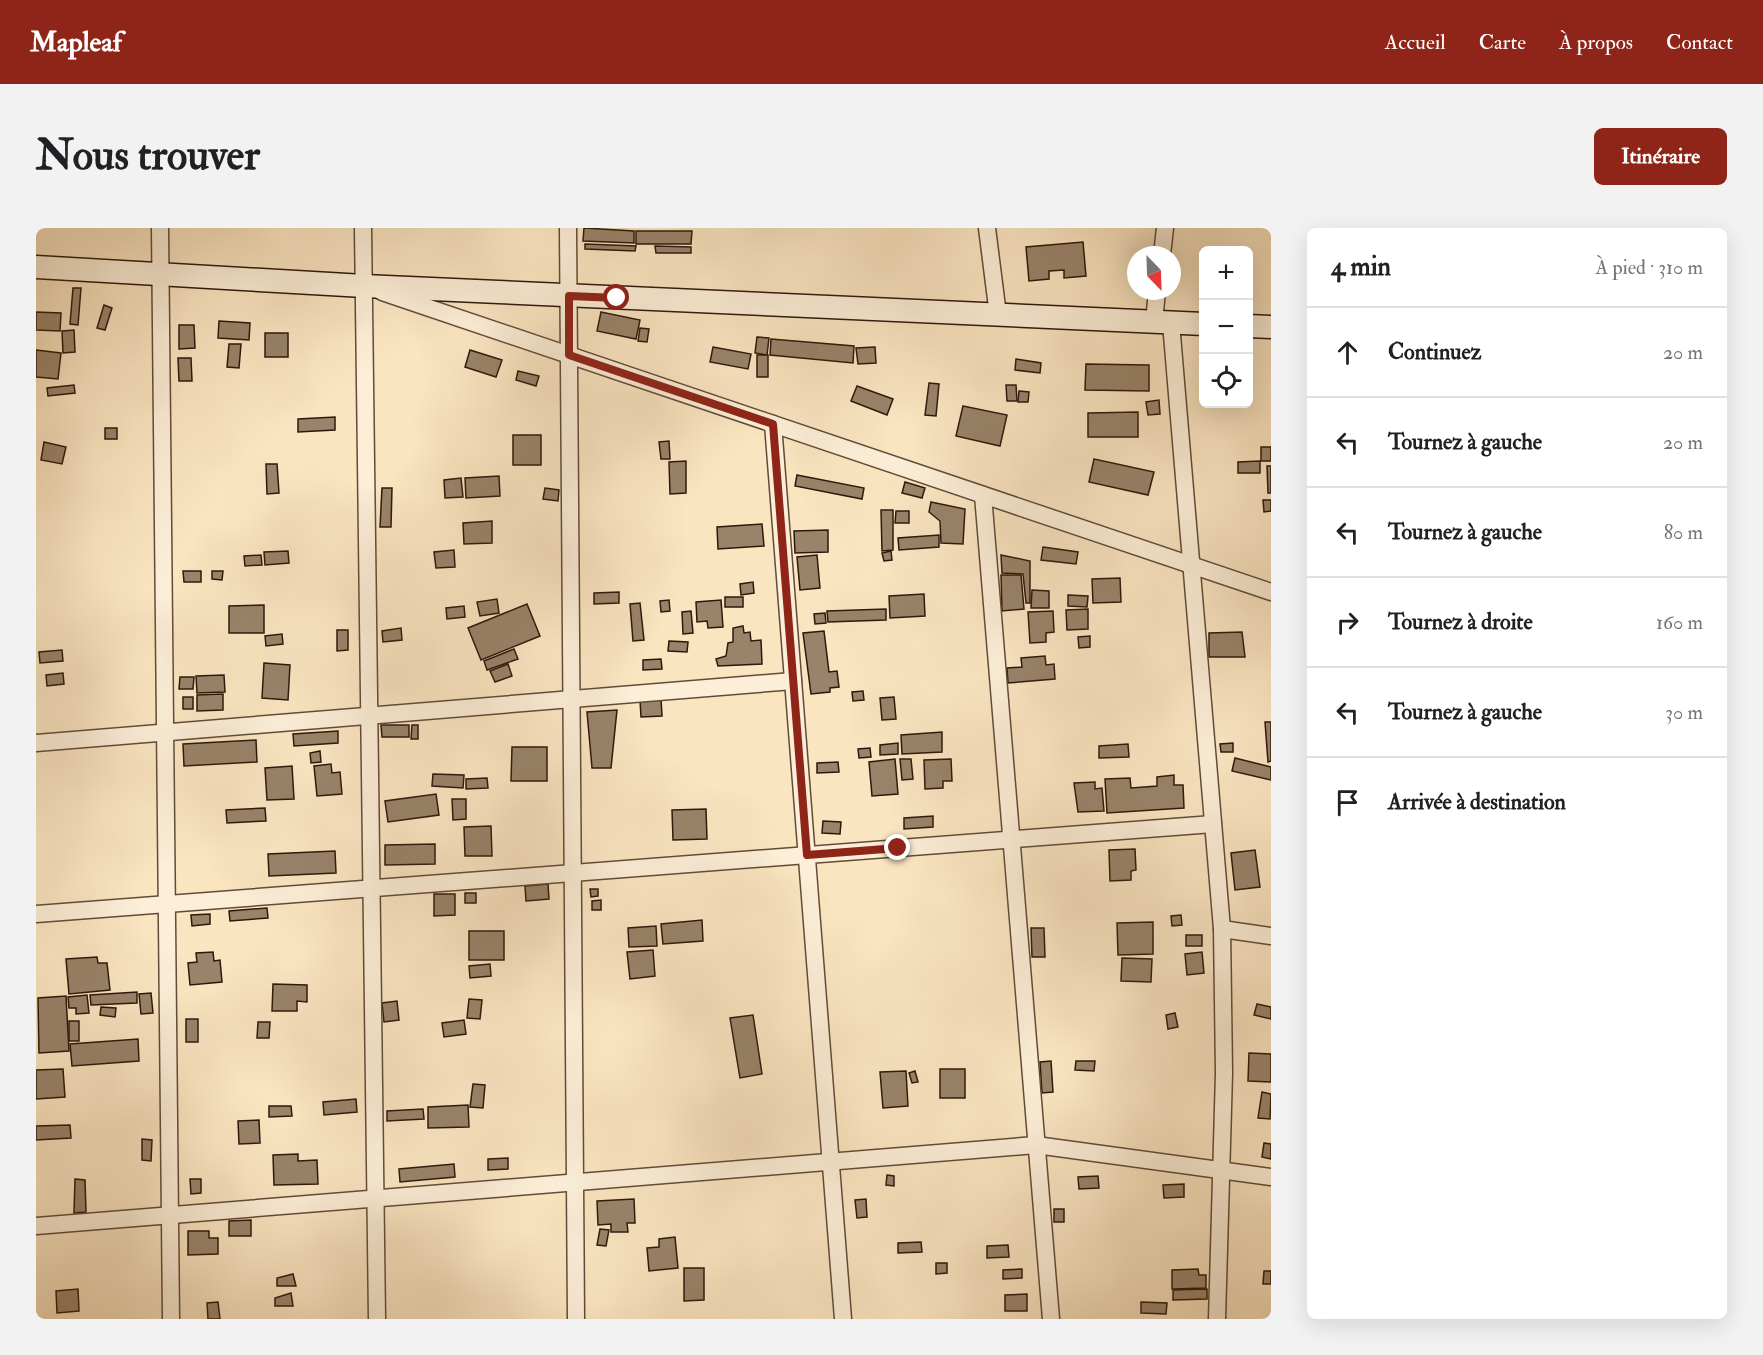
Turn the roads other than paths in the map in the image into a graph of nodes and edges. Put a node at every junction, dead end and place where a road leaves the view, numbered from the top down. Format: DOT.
graph roads {
  1 [pos="160,228"];
  2 [pos="363,228"];
  3 [pos="568,228"];
  4 [pos="987,228"];
  5 [pos="1165,228"];
  6 [pos="1163,246"];
  7 [pos="36,267"];
  8 [pos="161,275"];
  9 [pos="364,286"];
  10 [pos="569,296"];
  11 [pos="1158,300"];
  12 [pos="998,315"];
  13 [pos="1162,322"];
  14 [pos="1199,324"];
  15 [pos="1253,326"];
  16 [pos="1271,327"];
  17 [pos="569,355"];
  18 [pos="773,424"];
  19 [pos="983,495"];
  20 [pos="1191,565"];
  21 [pos="1271,592"];
  22 [pos="793,681"];
  23 [pos="572,699"];
  24 [pos="369,716"];
  25 [pos="165,732"];
  26 [pos="36,743"];
  27 [pos="1213,824"];
  28 [pos="1011,840"];
  29 [pos="807,855"];
  30 [pos="573,873"];
  31 [pos="370,888"];
  32 [pos="167,904"];
  33 [pos="36,914"];
  34 [pos="1222,929"];
  35 [pos="1271,936"];
  36 [pos="1036,1145"];
  37 [pos="831,1162"];
  38 [pos="1221,1171"];
  39 [pos="1271,1177"];
  40 [pos="575,1182"];
  41 [pos="374,1198"];
  42 [pos="170,1215"];
  43 [pos="36,1226"];
  44 [pos="171,1319"];
  45 [pos="377,1319"];
  46 [pos="576,1319"];
  47 [pos="843,1319"];
  48 [pos="1051,1319"];
  49 [pos="1217,1319"];
  1 -- 8 [label="street"];
  2 -- 9 [label="street"];
  3 -- 10 [label="street"];
  4 -- 12 [label="street"];
  5 -- 6 [label="street"];
  7 -- 8 [label="main road"];
  8 -- 9 [label="main road"];
  8 -- 25 [label="street"];
  9 -- 10 [label="main road"];
  9 -- 17 [label="street"];
  9 -- 24 [label="street"];
  10 -- 12 [label="main road"];
  10 -- 17 [label="street"];
  11 -- 13 [label="street"];
  12 -- 13 [label="main road"];
  13 -- 14 [label="main road"];
  13 -- 20 [label="street"];
  15 -- 16 [label="main road"];
  17 -- 18 [label="street"];
  17 -- 23 [label="street"];
  18 -- 19 [label="street"];
  18 -- 22 [label="street"];
  19 -- 20 [label="street"];
  19 -- 28 [label="street"];
  20 -- 21 [label="street"];
  20 -- 27 [label="street"];
  22 -- 23 [label="street"];
  22 -- 29 [label="street"];
  23 -- 24 [label="street"];
  23 -- 30 [label="street"];
  24 -- 25 [label="street"];
  24 -- 31 [label="street"];
  25 -- 26 [label="street"];
  25 -- 32 [label="street"];
  27 -- 28 [label="street"];
  27 -- 34 [label="street"];
  28 -- 29 [label="street"];
  28 -- 36 [label="street"];
  29 -- 30 [label="street"];
  29 -- 37 [label="street"];
  30 -- 31 [label="street"];
  30 -- 40 [label="street"];
  31 -- 32 [label="street"];
  31 -- 41 [label="street"];
  32 -- 33 [label="street"];
  32 -- 42 [label="street"];
  34 -- 35 [label="street"];
  34 -- 38 [label="street"];
  36 -- 37 [label="street"];
  36 -- 38 [label="street"];
  36 -- 48 [label="street"];
  37 -- 40 [label="street"];
  37 -- 47 [label="street"];
  38 -- 39 [label="street"];
  38 -- 49 [label="street"];
  40 -- 41 [label="street"];
  40 -- 46 [label="street"];
  41 -- 42 [label="street"];
  41 -- 45 [label="street"];
  42 -- 43 [label="street"];
  42 -- 44 [label="street"];
}
